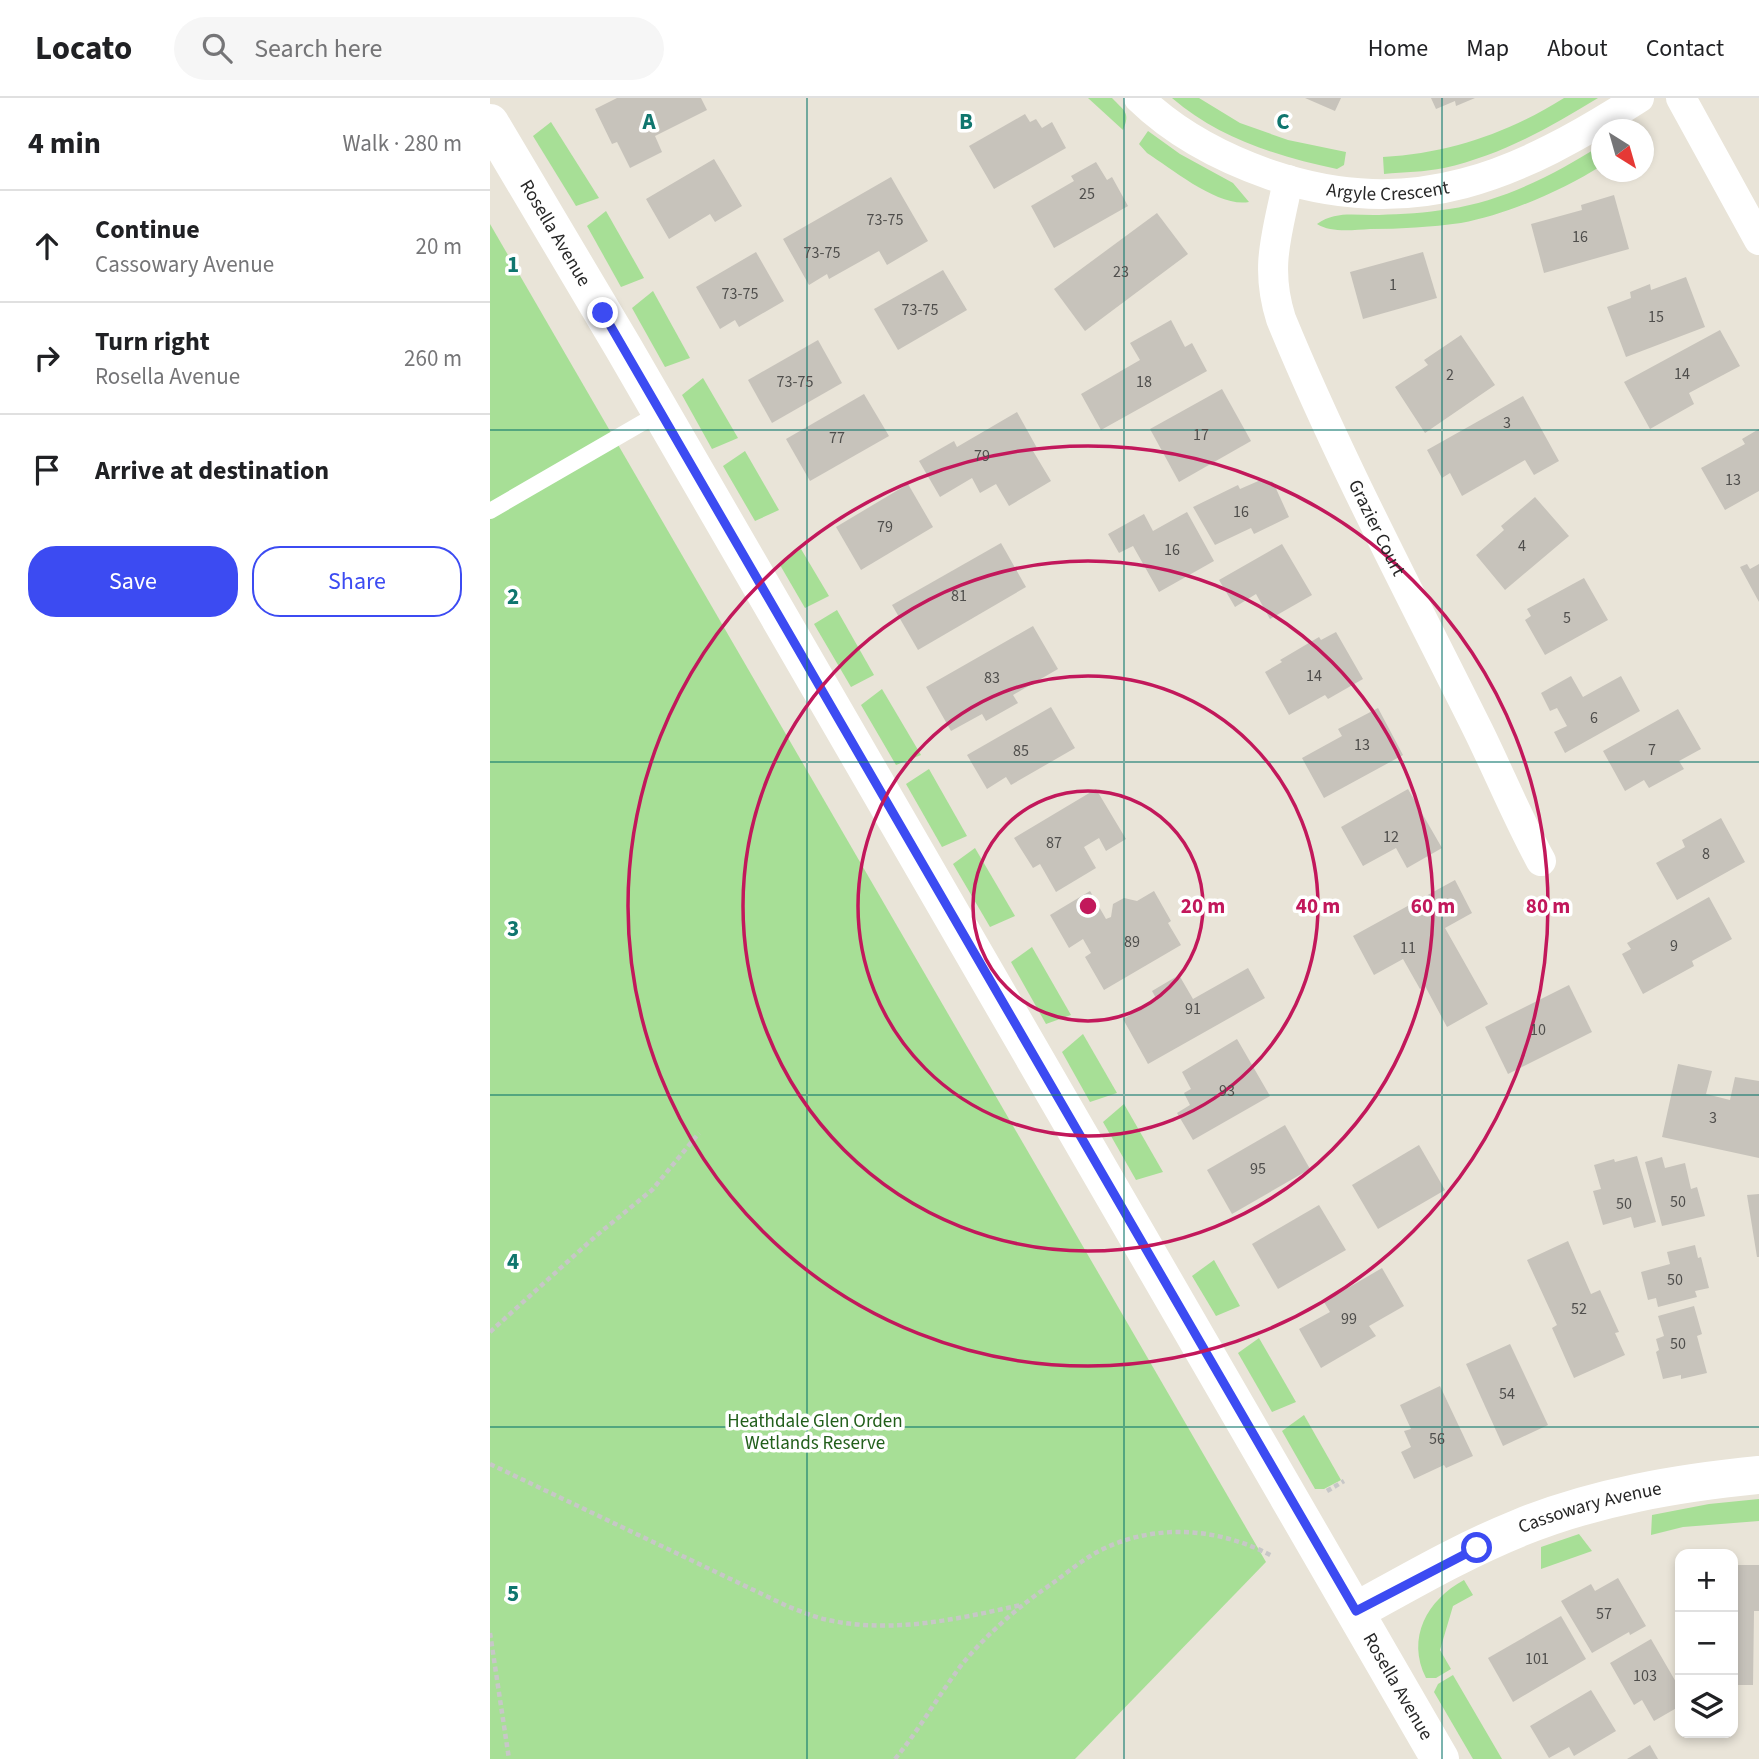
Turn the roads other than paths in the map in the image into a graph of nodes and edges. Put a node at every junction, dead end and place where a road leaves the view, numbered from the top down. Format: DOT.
graph roads {
  1 [pos="1139,98"];
  2 [pos="1639,98"];
  3 [pos="1681,98"];
  4 [pos="490,123"];
  5 [pos="1288,180"];
  6 [pos="1759,240"];
  7 [pos="660,412"];
  8 [pos="490,511"];
  9 [pos="1541,861"];
  10 [pos="1759,1475"];
  11 [pos="1356,1611"];
  12 [pos="1440,1759"];
  1 -- 5 [label="street, Argyle Crescent"];
  2 -- 5 [label="street, Argyle Crescent"];
  3 -- 6 [label="street"];
  4 -- 7 [label="street, Rosella Avenue"];
  5 -- 9 [label="street, Grazier Court"];
  7 -- 8 [label="lane"];
  7 -- 11 [label="street, Rosella Avenue"];
  10 -- 11 [label="street, Cassowary Avenue"];
  11 -- 12 [label="street, Rosella Avenue"];
}
